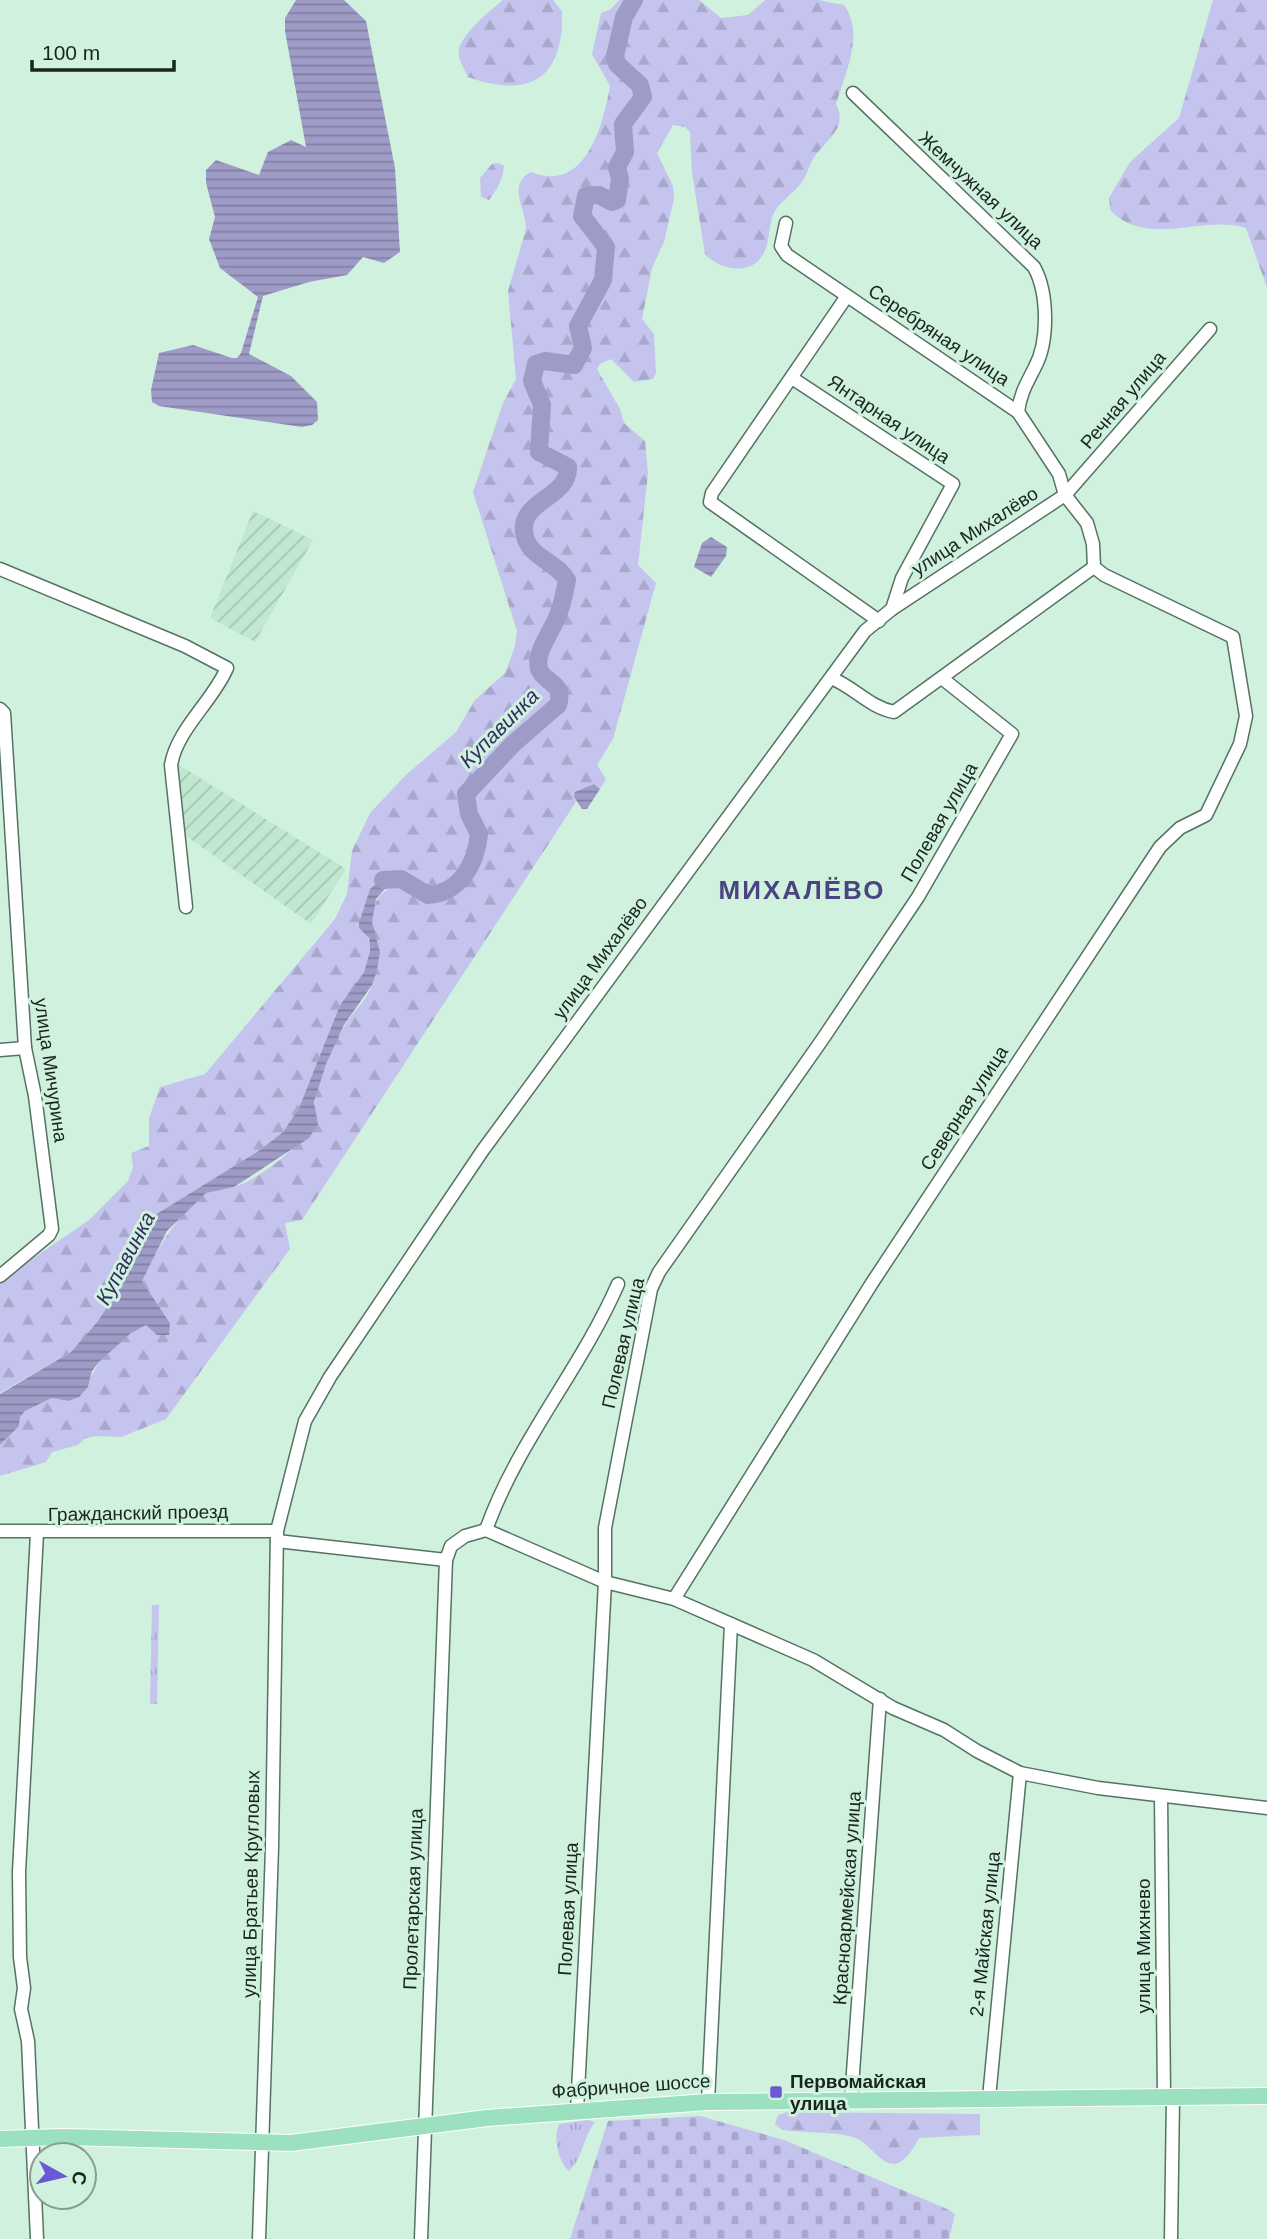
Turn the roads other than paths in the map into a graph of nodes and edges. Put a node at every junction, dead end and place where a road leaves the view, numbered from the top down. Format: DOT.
graph roads {
  1 [pos="853,93"];
  2 [pos="786,223"];
  3 [pos="847,296"];
  4 [pos="1210,329"];
  5 [pos="792,378"];
  6 [pos="1018,412"];
  7 [pos="1065,495"];
  8 [pos="1094,568"];
  9 [pos="0,569"];
  10 [pos="892,609"];
  11 [pos="879,621"];
  12 [pos="831,678"];
  13 [pos="943,679"];
  14 [pos="0,709"];
  15 [pos="186,907"];
  16 [pos="25,1048"];
  17 [pos="0,1050"];
  18 [pos="0,1276"];
  19 [pos="618,1284"];
  20 [pos="486,1530"];
  21 [pos="0,1531"];
  22 [pos="37,1533"];
  23 [pos="277,1536"];
  24 [pos="446,1560"];
  25 [pos="605,1582"];
  26 [pos="674,1599"];
  27 [pos="731,1624"];
  28 [pos="880,1699"];
  29 [pos="1020,1773"];
  30 [pos="1161,1796"];
  31 [pos="1267,1808"];
  32 [pos="1267,2096"];
  33 [pos="1168,2097"];
  34 [pos="989,2098"];
  35 [pos="851,2099"];
  36 [pos="708,2102"];
  37 [pos="577,2110"];
  38 [pos="423,2125"];
  39 [pos="30,2138"];
  40 [pos="0,2140"];
  41 [pos="264,2143"];
  42 [pos="37,2239"];
  43 [pos="259,2239"];
  44 [pos="421,2239"];
  45 [pos="1171,2239"];
  1 -- 6 [label="street, Жемчужная улица"];
  2 -- 3 [label="street, Серебряная улица"];
  3 -- 5 [label="street"];
  3 -- 6 [label="street, Серебряная улица"];
  4 -- 7 [label="street, Речная улица"];
  5 -- 10 [label="street, Янтарная улица"];
  5 -- 11 [label="street"];
  6 -- 7 [label="street, Серебряная улица"];
  7 -- 8 [label="street, Серебряная улица"];
  7 -- 10 [label="street, улица Михалёво"];
  8 -- 13 [label="street"];
  8 -- 26 [label="street, Северная улица"];
  9 -- 15 [label="street"];
  10 -- 11 [label="street, улица Михалёво"];
  11 -- 12 [label="street, улица Михалёво"];
  12 -- 13 [label="street"];
  12 -- 23 [label="street, улица Михалёво"];
  13 -- 25 [label="street, Полевая улица"];
  14 -- 16 [label="street, улица Мичурина"];
  16 -- 17 [label="street"];
  16 -- 18 [label="street, улица Мичурина"];
  19 -- 20 [label="street"];
  20 -- 24 [label="street"];
  20 -- 25 [label="street"];
  21 -- 22 [label="street, Гражданский проезд"];
  22 -- 23 [label="street, Гражданский проезд"];
  22 -- 39 [label="street"];
  23 -- 24 [label="street, Гражданский проезд"];
  23 -- 41 [label="street, улица Братьев Кругловых"];
  24 -- 38 [label="street, Пролетарская улица"];
  25 -- 26 [label="street"];
  25 -- 37 [label="street, Полевая улица"];
  26 -- 27 [label="street"];
  27 -- 28 [label="street"];
  27 -- 36 [label="street"];
  28 -- 29 [label="street"];
  28 -- 35 [label="street, Красноармейская улица"];
  29 -- 30 [label="street"];
  29 -- 34 [label="street, 2-я Майская улица"];
  30 -- 31 [label="street"];
  30 -- 33 [label="street, улица Михнево"];
  32 -- 33 [label="main road, Фабричное шоссе"];
  33 -- 34 [label="main road, Фабричное шоссе"];
  33 -- 45 [label="street, улица Михнево"];
  34 -- 35 [label="main road, Фабричное шоссе"];
  35 -- 36 [label="main road, Фабричное шоссе"];
  36 -- 37 [label="main road, Фабричное шоссе"];
  37 -- 38 [label="main road, Фабричное шоссе"];
  38 -- 41 [label="main road, Фабричное шоссе"];
  38 -- 44 [label="street, Пролетарская улица"];
  39 -- 40 [label="main road, Фабричное шоссе"];
  39 -- 41 [label="main road, Фабричное шоссе"];
  39 -- 42 [label="street"];
  41 -- 43 [label="street, улица Братьев Кругловых"];
}
